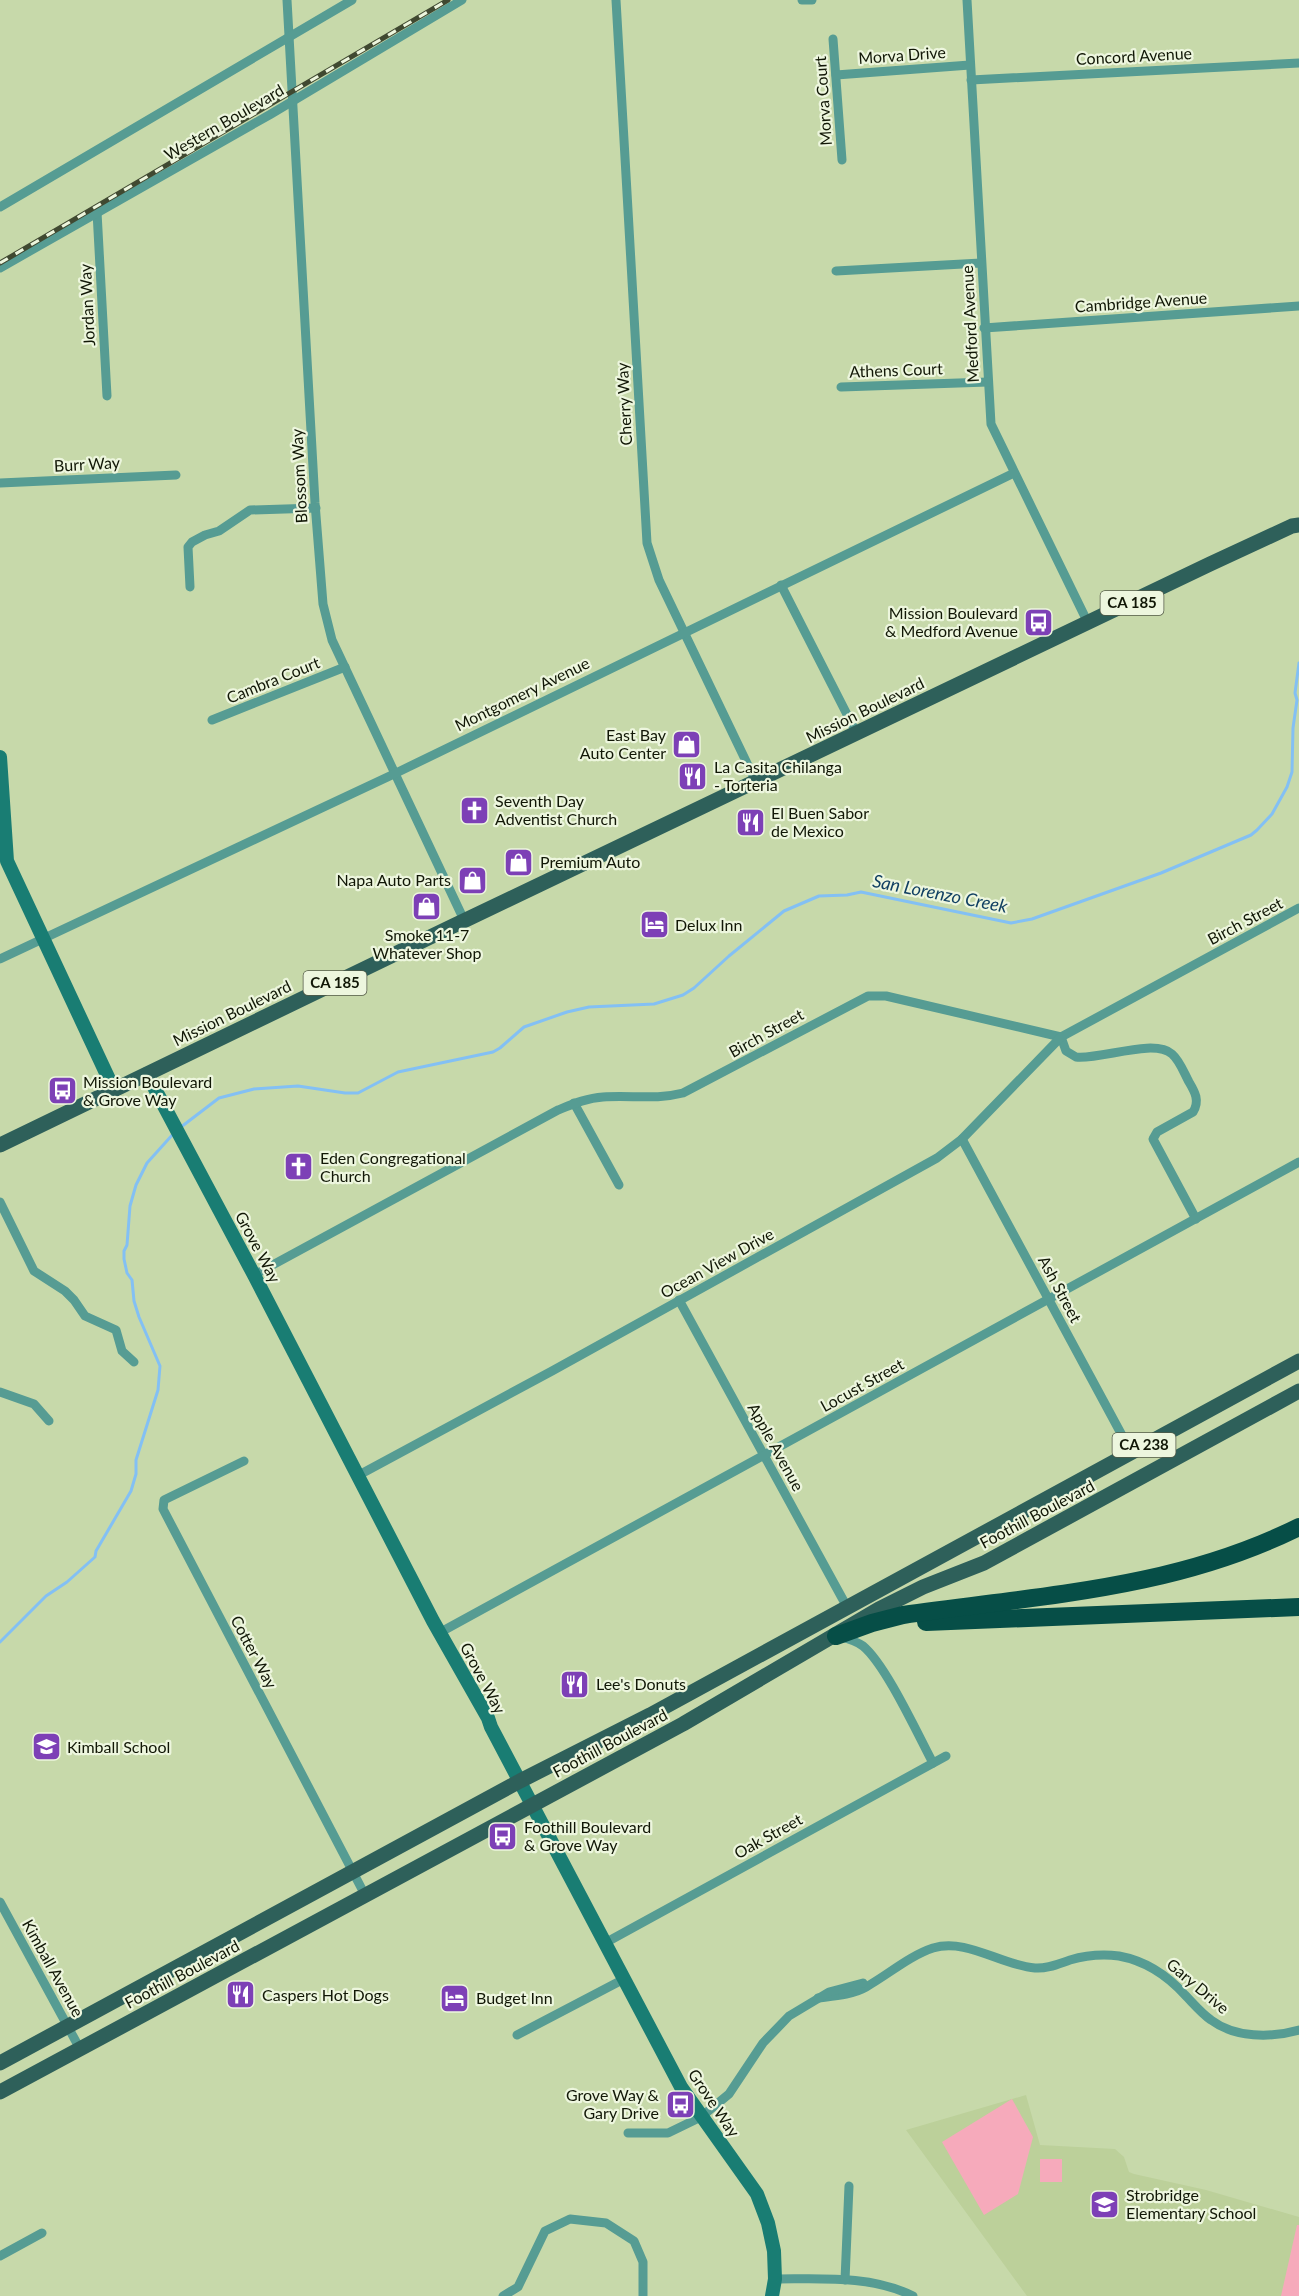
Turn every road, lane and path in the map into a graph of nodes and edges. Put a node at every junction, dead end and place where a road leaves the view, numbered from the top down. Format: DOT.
graph roads {
  1 [pos="287,0"];
  2 [pos="352,0"];
  3 [pos="462,0"];
  4 [pos="616,0"];
  5 [pos="802,0"];
  6 [pos="812,0"];
  7 [pos="967,0"];
  8 [pos="289,36"];
  9 [pos="833,39"];
  10 [pos="1299,63"];
  11 [pos="970,65"];
  12 [pos="837,75"];
  13 [pos="971,80"];
  14 [pos="294,100"];
  15 [pos="842,160"];
  16 [pos="0,207"];
  17 [pos="97,212"];
  18 [pos="981,263"];
  19 [pos="0,268"];
  20 [pos="836,271"];
  21 [pos="1299,306"];
  22 [pos="984,328"];
  23 [pos="988,382"];
  24 [pos="841,387"];
  25 [pos="107,396"];
  26 [pos="1014,473"];
  27 [pos="176,475"];
  28 [pos="0,483"];
  29 [pos="316,508"];
  30 [pos="1297,524"];
  31 [pos="782,585"];
  32 [pos="190,587"];
  33 [pos="1088,623"];
  34 [pos="685,632"];
  35 [pos="345,667"];
  36 [pos="212,720"];
  37 [pos="857,734"];
  38 [pos="0,757"];
  39 [pos="394,774"];
  40 [pos="756,782"];
  41 [pos="1299,908"];
  42 [pos="465,920"];
  43 [pos="42,939"];
  44 [pos="0,959"];
  45 [pos="1061,1037"];
  46 [pos="147,1074"];
  47 [pos="114,1090"];
  48 [pos="574,1103"];
  49 [pos="962,1139"];
  50 [pos="0,1145"];
  51 [pos="1299,1162"];
  52 [pos="619,1185"];
  53 [pos="0,1202"];
  54 [pos="1196,1219"];
  55 [pos="254,1275"];
  56 [pos="1048,1298"];
  57 [pos="679,1300"];
  58 [pos="1299,1361"];
  59 [pos="134,1362"];
  60 [pos="1299,1391"];
  61 [pos="0,1392"];
  62 [pos="50,1421"];
  63 [pos="1131,1452"];
  64 [pos="764,1457"];
  65 [pos="244,1461"];
  66 [pos="359,1475"];
  67 [pos="1299,1527"];
  68 [pos="847,1607"];
  69 [pos="1299,1607"];
  70 [pos="1070,1616"];
  71 [pos="1299,1620"];
  72 [pos="439,1633"];
  73 [pos="836,1636"];
  74 [pos="946,1756"];
  75 [pos="933,1763"];
  76 [pos="520,1781"];
  77 [pos="532,1804"];
  78 [pos="352,1872"];
  79 [pos="365,1896"];
  80 [pos="0,1902"];
  81 [pos="605,1942"];
  82 [pos="624,1979"];
  83 [pos="68,2026"];
  84 [pos="1299,2030"];
  85 [pos="517,2036"];
  86 [pos="80,2049"];
  87 [pos="0,2063"];
  88 [pos="0,2092"];
  89 [pos="701,2116"];
  90 [pos="628,2133"];
  91 [pos="849,2186"];
  92 [pos="42,2233"];
  93 [pos="0,2256"];
  94 [pos="775,2279"];
  95 [pos="845,2280"];
  96 [pos="503,2296"];
  97 [pos="643,2296"];
  98 [pos="772,2296"];
  99 [pos="913,2296"];
  1 -- 8 [label="street, Blossom Way"];
  2 -- 8 [label="street"];
  3 -- 14 [label="street, Western Boulevard"];
  4 -- 34 [label="street, Cherry Way"];
  5 -- 6 [label="street"];
  7 -- 11 [label="street, Medford Avenue"];
  8 -- 14 [label="street, Blossom Way"];
  8 -- 16 [label="street"];
  9 -- 12 [label="street, Morva Court"];
  10 -- 13 [label="street, Concord Avenue"];
  11 -- 12 [label="street, Morva Drive"];
  11 -- 13 [label="street, Medford Avenue"];
  12 -- 15 [label="street, Morva Court"];
  13 -- 18 [label="street, Medford Avenue"];
  14 -- 17 [label="street, Western Boulevard"];
  14 -- 29 [label="street, Blossom Way"];
  17 -- 19 [label="street, Western Boulevard"];
  17 -- 25 [label="street, Jordan Way"];
  18 -- 20 [label="street"];
  18 -- 22 [label="street, Medford Avenue"];
  21 -- 22 [label="street, Cambridge Avenue"];
  22 -- 23 [label="street, Medford Avenue"];
  23 -- 24 [label="street, Athens Court"];
  23 -- 26 [label="street, Medford Avenue"];
  26 -- 31 [label="street, Montgomery Avenue"];
  26 -- 33 [label="street, Medford Avenue"];
  27 -- 28 [label="street, Burr Way"];
  29 -- 32 [label="street"];
  29 -- 35 [label="street, Blossom Way"];
  30 -- 33 [label="main road, Mission Boulevard / CA 185"];
  31 -- 34 [label="street, Montgomery Avenue"];
  31 -- 37 [label="street"];
  33 -- 37 [label="main road, Mission Boulevard / CA 185"];
  34 -- 39 [label="street, Montgomery Avenue"];
  34 -- 40 [label="street, Cherry Way"];
  35 -- 36 [label="street, Cambra Court"];
  35 -- 39 [label="street, Blossom Way"];
  37 -- 40 [label="main road, Mission Boulevard / CA 185"];
  38 -- 43 [label="main road"];
  39 -- 42 [label="street, Blossom Way"];
  39 -- 43 [label="street, Montgomery Avenue"];
  40 -- 42 [label="main road, Mission Boulevard / CA 185"];
  41 -- 45 [label="street, Birch Street"];
  42 -- 46 [label="main road, Mission Boulevard / CA 185"];
  43 -- 44 [label="street, Montgomery Avenue"];
  43 -- 47 [label="main road"];
  45 -- 48 [label="street, Birch Street"];
  45 -- 49 [label="street, Ocean View Drive"];
  45 -- 54 [label="street"];
  46 -- 47 [label="main road, Mission Boulevard / CA 185"];
  46 -- 55 [label="main road, Grove Way"];
  47 -- 50 [label="main road, Mission Boulevard / CA 185"];
  48 -- 52 [label="street"];
  48 -- 55 [label="street, Birch Street"];
  49 -- 56 [label="street, Ash Street"];
  49 -- 57 [label="street, Ocean View Drive"];
  51 -- 54 [label="street, Locust Street"];
  53 -- 59 [label="street"];
  54 -- 56 [label="street, Locust Street"];
  55 -- 66 [label="main road, Grove Way"];
  56 -- 63 [label="street, Ash Street"];
  56 -- 64 [label="street, Locust Street"];
  57 -- 64 [label="street, Apple Avenue"];
  57 -- 66 [label="street, Ocean View Drive"];
  58 -- 63 [label="main road, Foothill Boulevard / CA 238"];
  60 -- 73 [label="main road, Foothill Boulevard"];
  61 -- 62 [label="street"];
  63 -- 68 [label="main road, Foothill Boulevard / CA 238"];
  64 -- 68 [label="street, Apple Avenue"];
  64 -- 72 [label="street, Locust Street"];
  65 -- 78 [label="street, Cotter Way"];
  66 -- 72 [label="main road, Grove Way"];
  67 -- 73 [label="highway"];
  68 -- 76 [label="main road, Foothill Boulevard"];
  69 -- 70 [label="highway"];
  70 -- 71 [label="highway"];
  70 -- 73 [label="highway"];
  72 -- 76 [label="main road, Grove Way"];
  73 -- 75 [label="street"];
  73 -- 77 [label="main road, Foothill Boulevard"];
  74 -- 75 [label="street, Oak Street"];
  75 -- 81 [label="street, Oak Street"];
  76 -- 77 [label="main road, Grove Way"];
  76 -- 78 [label="main road, Foothill Boulevard"];
  77 -- 79 [label="main road, Foothill Boulevard"];
  77 -- 81 [label="main road, Grove Way"];
  78 -- 79 [label="street, Cotter Way"];
  78 -- 83 [label="main road, Foothill Boulevard"];
  79 -- 86 [label="main road, Foothill Boulevard"];
  80 -- 83 [label="street, Kimball Avenue"];
  81 -- 82 [label="main road, Grove Way"];
  82 -- 85 [label="street"];
  82 -- 89 [label="main road, Grove Way"];
  83 -- 86 [label="street, Kimball Avenue"];
  83 -- 87 [label="main road, Foothill Boulevard"];
  84 -- 89 [label="street, Gary Drive"];
  86 -- 88 [label="main road, Foothill Boulevard"];
  89 -- 90 [label="street, Gary Drive"];
  89 -- 94 [label="main road, Grove Way"];
  91 -- 95 [label="street"];
  92 -- 93 [label="street"];
  94 -- 95 [label="street"];
  94 -- 98 [label="main road, Grove Way"];
  95 -- 99 [label="street"];
  96 -- 97 [label="street"];
}
